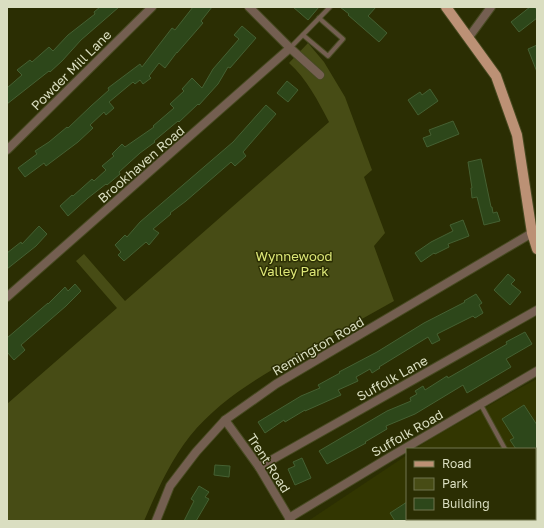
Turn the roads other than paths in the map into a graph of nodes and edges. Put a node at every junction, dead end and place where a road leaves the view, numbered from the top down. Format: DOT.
graph roads {
  1 [pos="152,7"];
  2 [pos="249,7"];
  3 [pos="330,7"];
  4 [pos="446,7"];
  5 [pos="490,7"];
  6 [pos="319,18"];
  7 [pos="303,35"];
  8 [pos="469,38"];
  9 [pos="290,48"];
  10 [pos="320,74"];
  11 [pos="7,150"];
  12 [pos="532,233"];
  13 [pos="537,249"];
  14 [pos="7,297"];
  15 [pos="537,310"];
  16 [pos="537,371"];
  17 [pos="481,405"];
  18 [pos="225,420"];
  19 [pos="415,446"];
  20 [pos="504,448"];
  21 [pos="406,451"];
  22 [pos="258,467"];
  23 [pos="290,520"];
  24 [pos="156,521"];
  1 -- 11 [label="street, Powder Mill Lane"];
  2 -- 9 [label="street"];
  3 -- 6 [label="lane"];
  4 -- 8 [label="main road"];
  5 -- 8 [label="street"];
  6 -- 7 [label="lane"];
  6 -- 7 [label="lane"];
  7 -- 9 [label="lane"];
  8 -- 12 [label="main road"];
  9 -- 10 [label="street"];
  9 -- 14 [label="street, Brookhaven Road"];
  12 -- 13 [label="main road"];
  12 -- 18 [label="street, Remington Road"];
  15 -- 22 [label="street, Suffolk Lane"];
  16 -- 17 [label="street, Suffolk Road"];
  17 -- 19 [label="street, Suffolk Road"];
  17 -- 20 [label="lane"];
  18 -- 22 [label="street, Trent Road"];
  18 -- 24 [label="street, Remington Road"];
  21 -- 23 [label="street, Suffolk Road"];
  22 -- 23 [label="street, Trent Road"];
}
